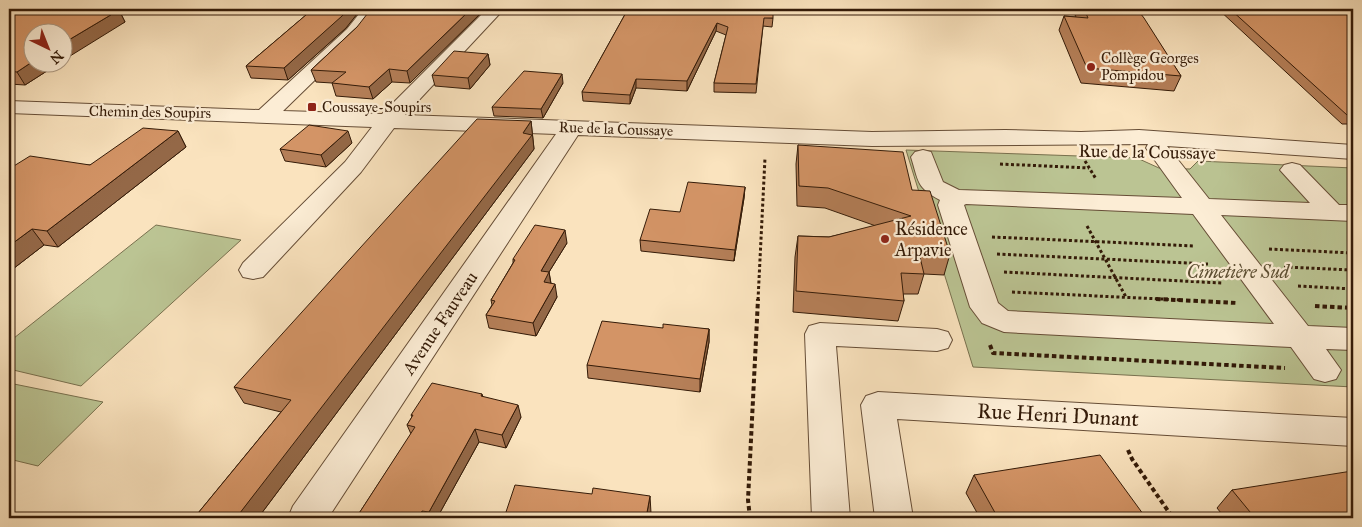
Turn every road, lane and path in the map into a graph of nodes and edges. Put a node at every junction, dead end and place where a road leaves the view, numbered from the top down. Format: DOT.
graph roads {
  1 [pos="371,9"];
  2 [pos="496,9"];
  3 [pos="9,107"];
  4 [pos="266,115"];
  5 [pos="291,116"];
  6 [pos="389,120"];
  7 [pos="572,128"];
  8 [pos="766,135"];
  9 [pos="941,137"];
  10 [pos="1158,148"];
  11 [pos="1353,152"];
  12 [pos="923,157"];
  13 [pos="1353,158"];
  14 [pos="1085,161"];
  15 [pos="992,164"];
  16 [pos="1089,168"];
  17 [pos="1292,170"];
  18 [pos="1098,182"];
  19 [pos="956,198"];
  20 [pos="1074,201"];
  21 [pos="1201,206"];
  22 [pos="1343,212"];
  23 [pos="1096,241"];
  24 [pos="1353,253"];
  25 [pos="1106,259"];
  26 [pos="970,262"];
  27 [pos="253,270"];
  28 [pos="1353,270"];
  29 [pos="1253,275"];
  30 [pos="1116,278"];
  31 [pos="1353,289"];
  32 [pos="1126,297"];
  33 [pos="1353,308"];
  34 [pos="993,316"];
  35 [pos="1143,328"];
  36 [pos="1299,336"];
  37 [pos="1353,339"];
  38 [pos="937,340"];
  39 [pos="1325,370"];
  40 [pos="1114,418"];
  41 [pos="1353,432"];
  42 [pos="307,518"];
  43 [pos="750,518"];
  44 [pos="831,518"];
  45 [pos="894,518"];
  46 [pos="1173,518"];
  1 -- 4 [label="street"];
  2 -- 6 [label="street"];
  3 -- 4 [label="street, Chemin des Soupirs"];
  4 -- 5 [label="street, Chemin des Soupirs"];
  5 -- 6 [label="street, Rue de la Coussaye"];
  6 -- 7 [label="street, Rue de la Coussaye"];
  6 -- 27 [label="street"];
  7 -- 8 [label="street, Rue de la Coussaye"];
  7 -- 42 [label="street, Avenue Fauveau"];
  8 -- 9 [label="street, Rue de la Coussaye"];
  8 -- 43 [label="path"];
  9 -- 10 [label="street, Rue de la Coussaye"];
  9 -- 11 [label="street, Rue de la Coussaye"];
  10 -- 13 [label="street, Rue de la Coussaye"];
  10 -- 21 [label="street"];
  12 -- 19 [label="street"];
  14 -- 16 [label="path"];
  15 -- 16 [label="path"];
  16 -- 18 [label="path"];
  17 -- 22 [label="street"];
  19 -- 20 [label="street"];
  19 -- 26 [label="street"];
  20 -- 21 [label="street"];
  20 -- 23 [label="path"];
  21 -- 22 [label="street"];
  21 -- 29 [label="street"];
  23 -- 25 [label="path"];
  23 -- 26 [label="path"];
  23 -- 29 [label="path"];
  24 -- 29 [label="path"];
  25 -- 26 [label="path"];
  25 -- 29 [label="path"];
  25 -- 30 [label="path"];
  26 -- 30 [label="path"];
  26 -- 32 [label="path"];
  26 -- 34 [label="street"];
  28 -- 29 [label="path"];
  29 -- 30 [label="path"];
  29 -- 31 [label="path"];
  29 -- 32 [label="path"];
  29 -- 33 [label="path"];
  29 -- 36 [label="street"];
  30 -- 32 [label="path"];
  32 -- 35 [label="path"];
  34 -- 35 [label="street"];
  34 -- 39 [label="path"];
  35 -- 36 [label="street"];
  36 -- 37 [label="street"];
  36 -- 39 [label="street"];
  38 -- 44 [label="street"];
  40 -- 41 [label="street, Rue Henri Dunant"];
  40 -- 45 [label="street, Rue Henri Dunant"];
  40 -- 46 [label="path"];
}
